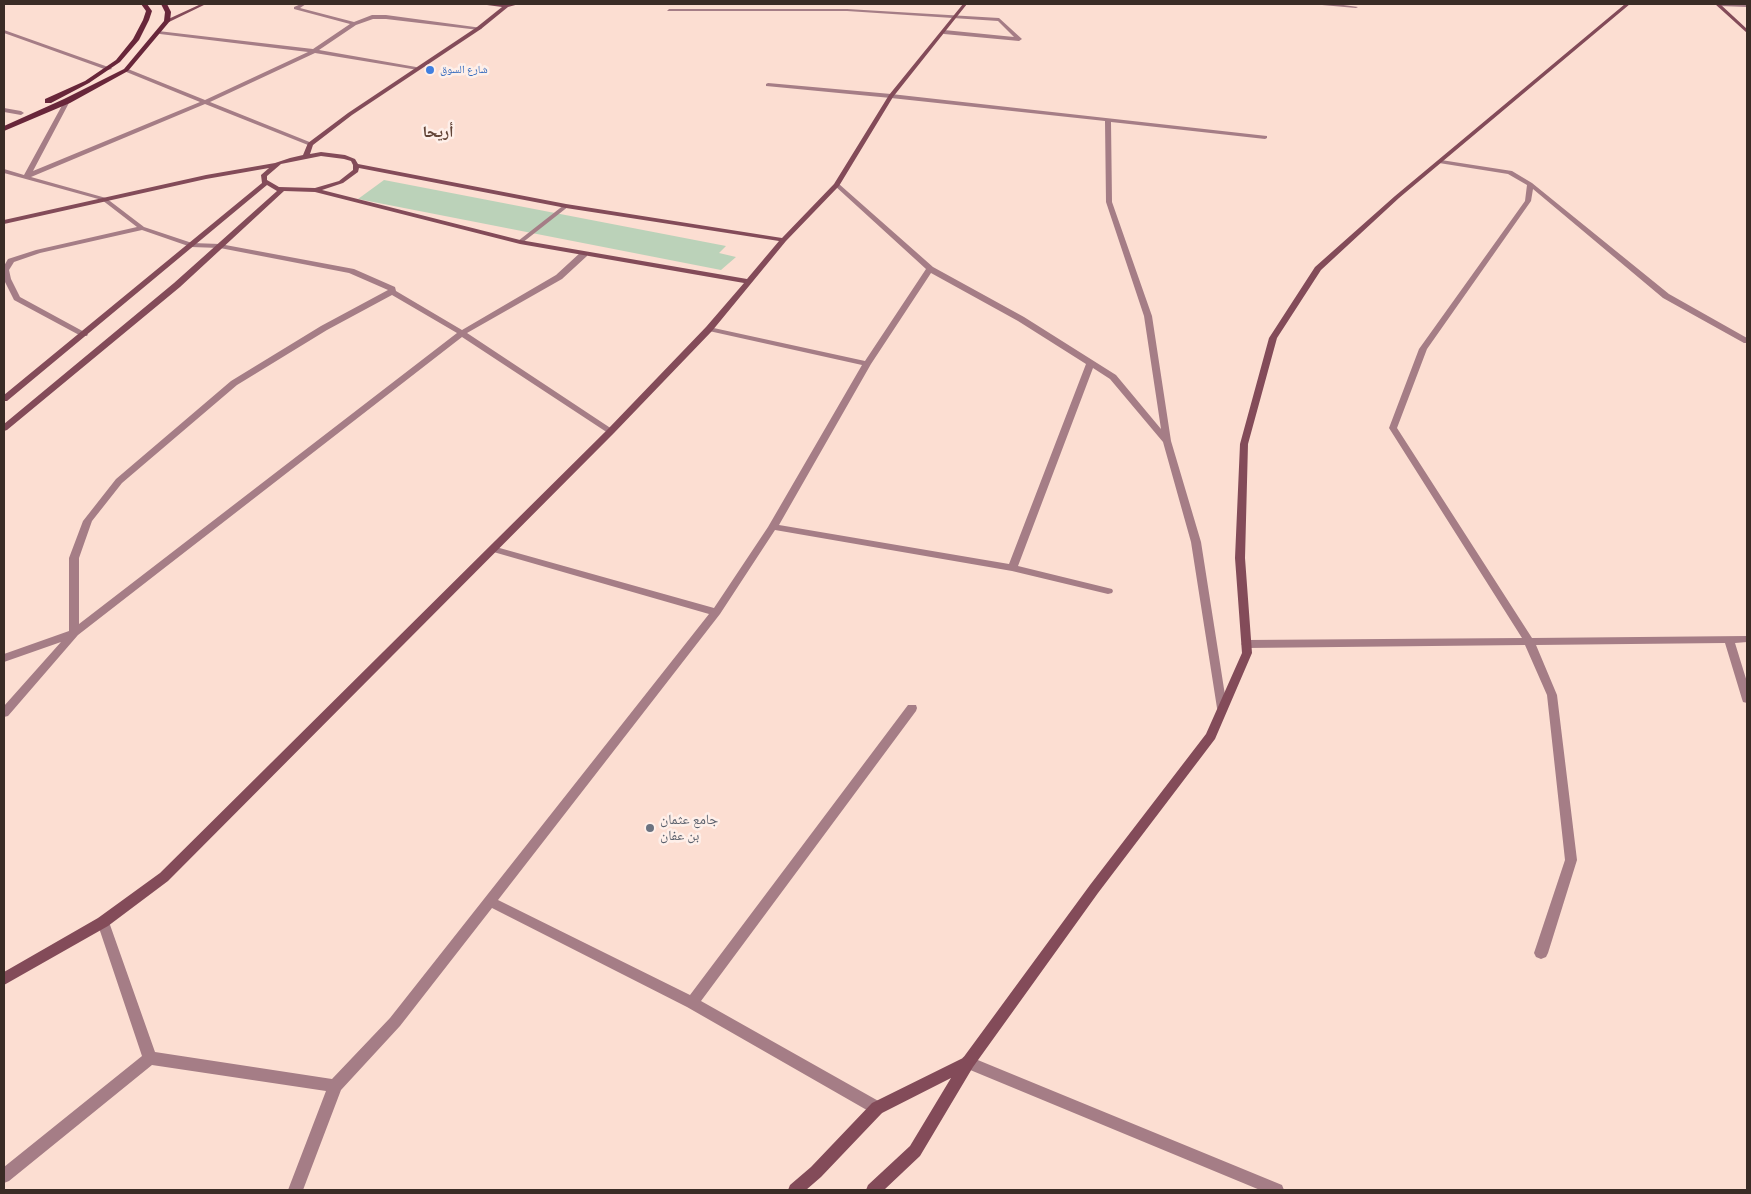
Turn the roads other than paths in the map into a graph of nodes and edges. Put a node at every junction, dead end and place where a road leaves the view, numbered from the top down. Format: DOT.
graph roads {
  1 [pos="144,4"];
  2 [pos="164,4"];
  3 [pos="204,4"];
  4 [pos="304,4"];
  5 [pos="487,4"];
  6 [pos="517,4"];
  7 [pos="965,4"];
  8 [pos="1322,4"];
  9 [pos="1628,4"];
  10 [pos="1718,4"];
  11 [pos="506,6"];
  12 [pos="1747,6"];
  13 [pos="1356,7"];
  14 [pos="669,10"];
  15 [pos="955,16"];
  16 [pos="167,21"];
  17 [pos="354,24"];
  18 [pos="479,28"];
  19 [pos="4,31"];
  20 [pos="160,32"];
  21 [pos="944,32"];
  22 [pos="1747,32"];
  23 [pos="314,51"];
  24 [pos="109,69"];
  25 [pos="416,69"];
  26 [pos="126,70"];
  27 [pos="768,84"];
  28 [pos="890,96"];
  29 [pos="67,101"];
  30 [pos="205,102"];
  31 [pos="4,110"];
  32 [pos="21,113"];
  33 [pos="1108,119"];
  34 [pos="4,121"];
  35 [pos="4,129"];
  36 [pos="1265,137"];
  37 [pos="310,144"];
  38 [pos="306,156"];
  39 [pos="1441,162"];
  40 [pos="276,165"];
  41 [pos="356,165"];
  42 [pos="4,171"];
  43 [pos="27,176"];
  44 [pos="266,183"];
  45 [pos="1530,184"];
  46 [pos="837,185"];
  47 [pos="281,190"];
  48 [pos="315,190"];
  49 [pos="104,199"];
  50 [pos="566,206"];
  51 [pos="4,222"];
  52 [pos="142,228"];
  53 [pos="784,240"];
  54 [pos="520,242"];
  55 [pos="191,245"];
  56 [pos="220,246"];
  57 [pos="584,254"];
  58 [pos="930,269"];
  59 [pos="749,282"];
  60 [pos="392,292"];
  61 [pos="709,329"];
  62 [pos="462,333"];
  63 [pos="84,334"];
  64 [pos="1747,341"];
  65 [pos="1091,362"];
  66 [pos="867,364"];
  67 [pos="4,400"];
  68 [pos="4,428"];
  69 [pos="611,431"];
  70 [pos="1167,442"];
  71 [pos="773,528"];
  72 [pos="493,548"];
  73 [pos="1012,568"];
  74 [pos="1108,591"];
  75 [pos="716,612"];
  76 [pos="74,633"];
  77 [pos="1729,639"];
  78 [pos="1747,639"];
  79 [pos="1529,641"];
  80 [pos="1246,644"];
  81 [pos="4,658"];
  82 [pos="1747,699"];
  83 [pos="912,708"];
  84 [pos="1222,708"];
  85 [pos="4,713"];
  86 [pos="491,902"];
  87 [pos="103,922"];
  88 [pos="1541,953"];
  89 [pos="4,979"];
  90 [pos="692,1003"];
  91 [pos="150,1058"];
  92 [pos="968,1062"];
  93 [pos="335,1086"];
  94 [pos="878,1108"];
  95 [pos="4,1176"];
  96 [pos="296,1190"];
  97 [pos="795,1190"];
  98 [pos="873,1190"];
  99 [pos="1277,1190"];
  1 -- 24 [label="main road"];
  2 -- 16 [label="main road"];
  3 -- 16 [label="main road"];
  4 -- 17 [label="street"];
  5 -- 11 [label="main road"];
  6 -- 11 [label="main road"];
  7 -- 15 [label="main road"];
  8 -- 13 [label="street"];
  9 -- 39 [label="main road"];
  10 -- 12 [label="street"];
  10 -- 22 [label="main road"];
  11 -- 18 [label="main road"];
  14 -- 15 [label="street"];
  15 -- 21 [label="main road"];
  15 -- 21 [label="street"];
  16 -- 20 [label="main road"];
  17 -- 18 [label="street"];
  17 -- 23 [label="street"];
  18 -- 25 [label="main road"];
  19 -- 24 [label="street"];
  20 -- 23 [label="street"];
  20 -- 26 [label="main road"];
  21 -- 28 [label="main road"];
  23 -- 25 [label="street"];
  23 -- 30 [label="street"];
  24 -- 32 [label="main road"];
  25 -- 37 [label="main road"];
  26 -- 29 [label="main road"];
  26 -- 30 [label="street"];
  27 -- 28 [label="street"];
  28 -- 33 [label="street"];
  28 -- 46 [label="main road"];
  29 -- 35 [label="main road"];
  29 -- 43 [label="street"];
  30 -- 37 [label="street"];
  30 -- 43 [label="street"];
  31 -- 32 [label="street"];
  32 -- 34 [label="main road"];
  33 -- 36 [label="street"];
  33 -- 70 [label="street"];
  37 -- 38 [label="main road"];
  38 -- 40 [label="main road"];
  38 -- 41 [label="main road"];
  39 -- 45 [label="street"];
  39 -- 80 [label="main road"];
  40 -- 44 [label="main road"];
  40 -- 49 [label="main road"];
  41 -- 48 [label="main road"];
  41 -- 50 [label="main road"];
  42 -- 43 [label="street"];
  43 -- 49 [label="street"];
  44 -- 47 [label="main road"];
  44 -- 55 [label="main road"];
  45 -- 64 [label="street"];
  45 -- 79 [label="street"];
  46 -- 53 [label="main road"];
  46 -- 58 [label="street"];
  47 -- 48 [label="main road"];
  47 -- 56 [label="main road"];
  48 -- 54 [label="main road"];
  49 -- 51 [label="main road"];
  49 -- 52 [label="street"];
  50 -- 53 [label="main road"];
  50 -- 54 [label="street"];
  52 -- 55 [label="street"];
  52 -- 63 [label="street"];
  53 -- 59 [label="main road"];
  54 -- 57 [label="main road"];
  55 -- 56 [label="street"];
  55 -- 63 [label="main road"];
  56 -- 60 [label="street"];
  56 -- 68 [label="main road"];
  57 -- 59 [label="main road"];
  57 -- 62 [label="street"];
  58 -- 65 [label="street"];
  58 -- 66 [label="street"];
  59 -- 61 [label="main road"];
  60 -- 62 [label="street"];
  60 -- 76 [label="street"];
  61 -- 66 [label="street"];
  61 -- 69 [label="main road"];
  62 -- 69 [label="street"];
  62 -- 76 [label="street"];
  63 -- 67 [label="main road"];
  65 -- 70 [label="street"];
  65 -- 73 [label="street"];
  66 -- 71 [label="street"];
  69 -- 72 [label="main road"];
  70 -- 84 [label="street"];
  71 -- 73 [label="street"];
  71 -- 75 [label="street"];
  72 -- 75 [label="street"];
  72 -- 87 [label="main road"];
  73 -- 74 [label="street"];
  75 -- 86 [label="street"];
  76 -- 81 [label="street"];
  76 -- 85 [label="street"];
  77 -- 78 [label="street"];
  77 -- 79 [label="street"];
  77 -- 82 [label="street"];
  79 -- 80 [label="street"];
  79 -- 88 [label="street"];
  80 -- 84 [label="main road"];
  83 -- 90 [label="street"];
  84 -- 92 [label="main road"];
  86 -- 90 [label="street"];
  86 -- 93 [label="street"];
  87 -- 89 [label="main road"];
  87 -- 91 [label="street"];
  90 -- 94 [label="street"];
  91 -- 93 [label="street"];
  91 -- 95 [label="street"];
  92 -- 94 [label="main road"];
  92 -- 98 [label="main road"];
  92 -- 99 [label="street"];
  93 -- 96 [label="street"];
  94 -- 97 [label="main road"];
}
